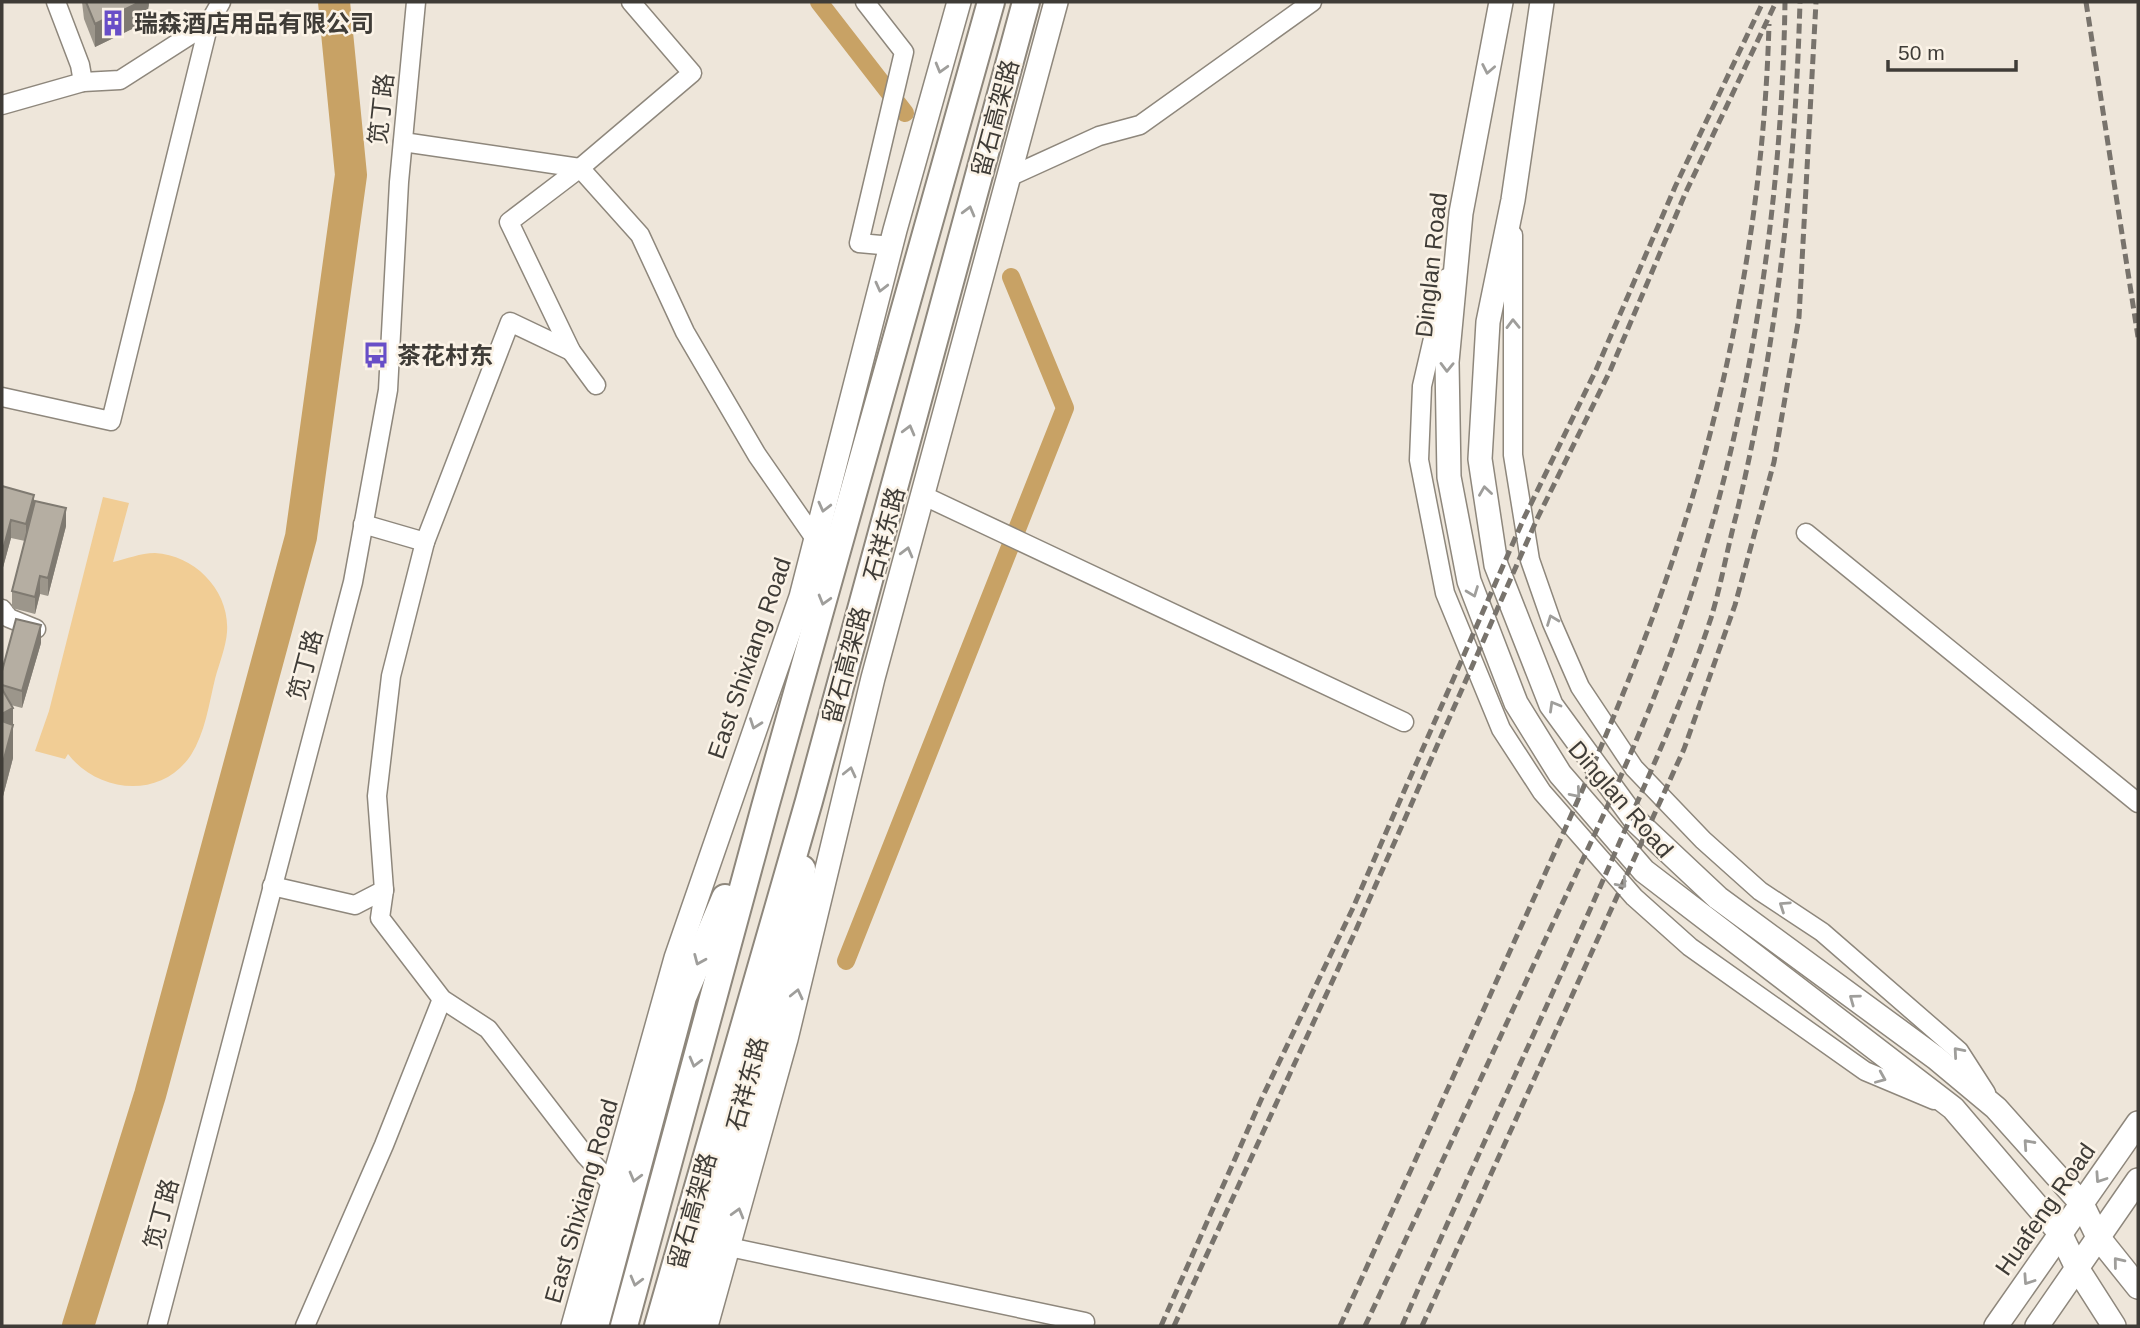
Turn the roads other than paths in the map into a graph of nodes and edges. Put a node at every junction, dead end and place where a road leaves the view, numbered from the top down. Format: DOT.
graph roads {
  1 [pos="56,2"];
  2 [pos="221,2"];
  3 [pos="416,2"];
  4 [pos="631,2"];
  5 [pos="865,2"];
  6 [pos="959,2"];
  7 [pos="991,2"];
  8 [pos="1026,2"];
  9 [pos="1056,2"];
  10 [pos="1312,2"];
  11 [pos="1501,2"];
  12 [pos="1542,2"];
  13 [pos="209,23"];
  14 [pos="83,82"];
  15 [pos="2,105"];
  16 [pos="403,142"];
  17 [pos="580,169"];
  18 [pos="1009,177"];
  19 [pos="1513,200"];
  20 [pos="891,246"];
  21 [pos="571,351"];
  22 [pos="596,385"];
  23 [pos="2,397"];
  24 [pos="922,495"];
  25 [pos="363,524"];
  26 [pos="1806,533"];
  27 [pos="816,540"];
  28 [pos="425,542"];
  29 [pos="2,609"];
  30 [pos="39,631"];
  31 [pos="1404,722"];
  32 [pos="809,801"];
  33 [pos="2138,803"];
  34 [pos="765,807"];
  35 [pos="272,886"];
  36 [pos="384,890"];
  37 [pos="442,999"];
  38 [pos="1996,1108"];
  39 [pos="2138,1123"];
  40 [pos="2138,1180"];
  41 [pos="613,1185"];
  42 [pos="2082,1204"];
  43 [pos="2060,1233"];
  44 [pos="2098,1237"];
  45 [pos="729,1247"];
  46 [pos="2077,1268"];
  47 [pos="2138,1287"];
  48 [pos="1085,1322"];
  49 [pos="157,1326"];
  50 [pos="305,1326"];
  51 [pos="573,1326"];
  52 [pos="595,1326"];
  53 [pos="624,1326"];
  54 [pos="659,1326"];
  55 [pos="682,1326"];
  56 [pos="706,1326"];
  57 [pos="1996,1326"];
  58 [pos="2037,1326"];
  59 [pos="2114,1326"];
  1 -- 14 [label="street"];
  2 -- 13 [label="street"];
  3 -- 16 [label="street, 笕丁路"];
  4 -- 17 [label="street"];
  5 -- 20 [label="street"];
  6 -- 20 [label="main road, East Shixiang Road, one-way"];
  7 -- 34 [label="highway, 留石高架路, one-way"];
  32 -- 8 [label="highway, 留石高架路, one-way"];
  9 -- 18 [label="main road, 石祥东路"];
  10 -- 18 [label="street"];
  11 -- 43 [label="main road, Dinglan Road, one-way"];
  12 -- 19 [label="main road, Dinglan Road"];
  13 -- 14 [label="street"];
  13 -- 23 [label="street"];
  14 -- 15 [label="street"];
  16 -- 17 [label="street"];
  16 -- 25 [label="street, 笕丁路"];
  17 -- 21 [label="street"];
  17 -- 27 [label="street"];
  18 -- 24 [label="main road, 石祥东路"];
  38 -- 19 [label="street, one-way"];
  38 -- 19 [label="main road, Dinglan Road, one-way"];
  20 -- 27 [label="main road, East Shixiang Road, one-way"];
  21 -- 22 [label="street"];
  21 -- 28 [label="street"];
  24 -- 31 [label="street"];
  45 -- 24 [label="main road, 石祥东路, one-way"];
  25 -- 28 [label="street"];
  25 -- 35 [label="street, 笕丁路"];
  26 -- 33 [label="street"];
  27 -- 41 [label="main road, East Shixiang Road, one-way"];
  28 -- 36 [label="street"];
  29 -- 30 [label="street"];
  32 -- 54 [label="highway, 留石高架路"];
  32 -- 55 [label="highway"];
  34 -- 52 [label="highway, one-way"];
  34 -- 53 [label="highway, 留石高架路, one-way"];
  35 -- 36 [label="street"];
  35 -- 49 [label="street, 笕丁路"];
  36 -- 37 [label="street"];
  37 -- 41 [label="street"];
  37 -- 50 [label="street"];
  42 -- 38 [label="main road, Dinglan Road, one-way"];
  39 -- 42 [label="main road, Huafeng Road, one-way"];
  40 -- 44 [label="main road"];
  41 -- 51 [label="main road, East Shixiang Road"];
  42 -- 43 [label="main road, Huafeng Road"];
  42 -- 44 [label="main road, Dinglan Road"];
  43 -- 46 [label="main road, Dinglan Road"];
  43 -- 57 [label="main road, Huafeng Road, one-way"];
  44 -- 46 [label="main road"];
  47 -- 44 [label="main road, Dinglan Road, one-way"];
  45 -- 48 [label="street"];
  45 -- 56 [label="main road, 石祥东路"];
  46 -- 58 [label="main road"];
  46 -- 59 [label="main road, Dinglan Road"];
}
